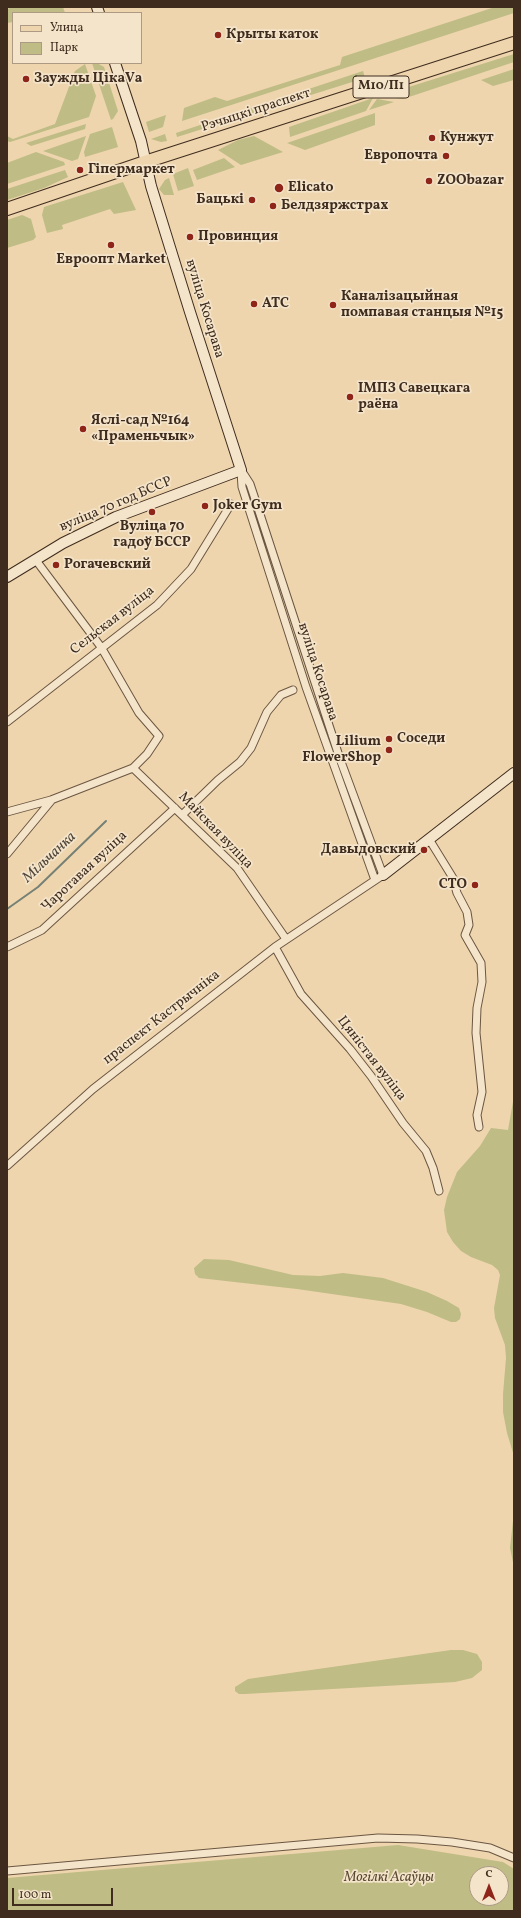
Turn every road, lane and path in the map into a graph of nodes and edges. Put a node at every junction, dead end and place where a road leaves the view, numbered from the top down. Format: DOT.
graph roads {
  1 [pos="514,43"];
  2 [pos="115,64"];
  3 [pos="145,162"];
  4 [pos="7,209"];
  5 [pos="241,470"];
  6 [pos="231,504"];
  7 [pos="35,559"];
  8 [pos="7,577"];
  9 [pos="101,647"];
  10 [pos="293,690"];
  11 [pos="7,722"];
  12 [pos="133,768"];
  13 [pos="514,773"];
  14 [pos="51,800"];
  15 [pos="175,808"];
  16 [pos="7,812"];
  17 [pos="182,815"];
  18 [pos="429,839"];
  19 [pos="7,854"];
  20 [pos="379,878"];
  21 [pos="286,939"];
  22 [pos="7,947"];
  23 [pos="275,947"];
  24 [pos="478,1127"];
  25 [pos="7,1166"];
  26 [pos="439,1191"];
  27 [pos="514,1858"];
  28 [pos="7,1871"];
  1 -- 3 [label="main road, Рэчыцкі праспект / М10/П1"];
  2 -- 3 [label="main road, вуліца Косарава"];
  3 -- 4 [label="main road, Рэчыцкі праспект / М10/П1"];
  3 -- 5 [label="main road, вуліца Косарава"];
  5 -- 7 [label="main road, вуліца 70 год БССР"];
  5 -- 20 [label="street, вуліца Косарава"];
  6 -- 9 [label="street, Сельская вуліца"];
  7 -- 8 [label="main road, вуліца 70 год БССР"];
  7 -- 9 [label="street"];
  9 -- 11 [label="street, Сельская вуліца"];
  9 -- 12 [label="street"];
  10 -- 17 [label="street"];
  12 -- 14 [label="street"];
  12 -- 15 [label="street, Майская вуліца"];
  13 -- 18 [label="main road"];
  14 -- 16 [label="street"];
  14 -- 19 [label="street"];
  15 -- 17 [label="street, Майская вуліца"];
  15 -- 22 [label="street, Чаротавая вуліца"];
  17 -- 21 [label="street, Майская вуліца"];
  18 -- 20 [label="main road"];
  18 -- 24 [label="street"];
  20 -- 21 [label="street, праспект Кастрычніка"];
  21 -- 23 [label="street, праспект Кастрычніка"];
  23 -- 25 [label="street, праспект Кастрычніка"];
  23 -- 26 [label="street, Цяністая вуліца"];
  27 -- 28 [label="street"];
}
